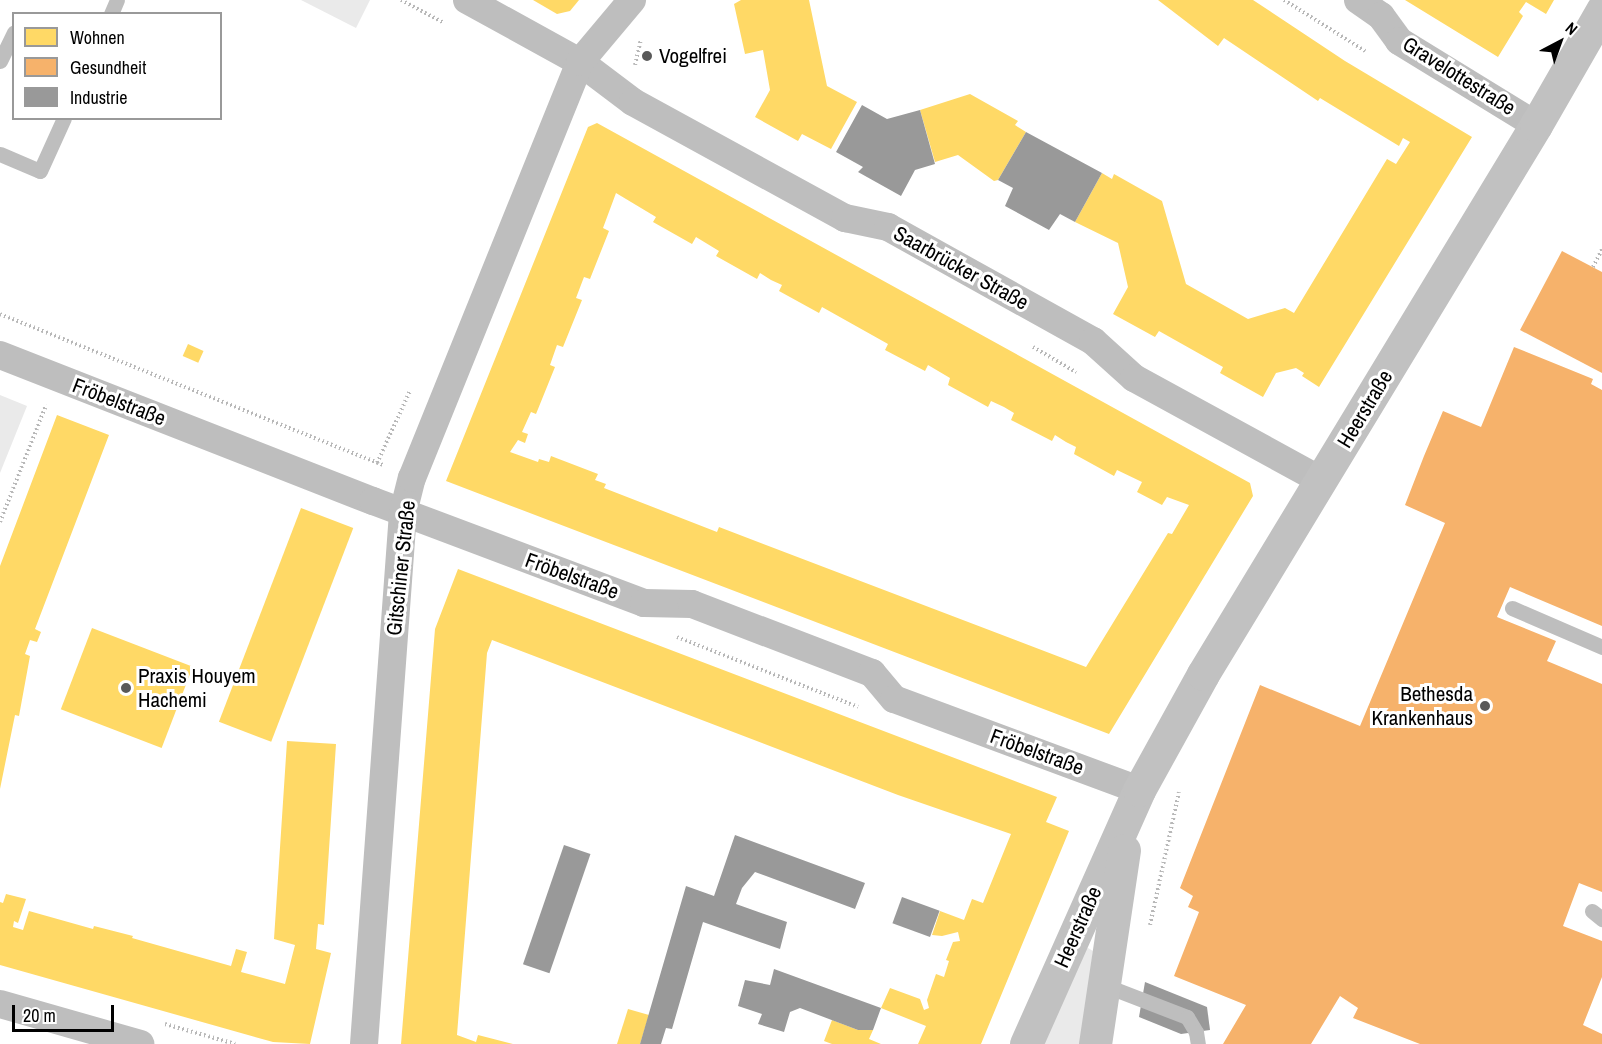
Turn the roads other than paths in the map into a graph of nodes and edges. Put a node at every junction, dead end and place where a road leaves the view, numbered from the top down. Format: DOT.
graph roads {
  1 [pos="467,0"];
  2 [pos="632,0"];
  3 [pos="1358,0"];
  4 [pos="1602,10"];
  5 [pos="12,36"];
  6 [pos="0,61"];
  7 [pos="580,62"];
  8 [pos="63,120"];
  9 [pos="1536,125"];
  10 [pos="0,154"];
  11 [pos="0,355"];
  12 [pos="1322,481"];
  13 [pos="403,513"];
  14 [pos="1512,608"];
  15 [pos="1602,647"];
  16 [pos="1135,800"];
  17 [pos="1104,984"];
  18 [pos="0,1004"];
  19 [pos="140,1044"];
  20 [pos="364,1044"];
  21 [pos="1026,1044"];
  22 [pos="1095,1044"];
  23 [pos="1198,1044"];
  1 -- 7 [label="street, Saarbrücker Straße"];
  2 -- 7 [label="street, Gitschiner Straße"];
  3 -- 9 [label="street, Gravelottestraße"];
  4 -- 9 [label="street, Heerstraße"];
  5 -- 6 [label="lane"];
  7 -- 12 [label="street, Saarbrücker Straße"];
  7 -- 13 [label="street, Gitschiner Straße"];
  8 -- 10 [label="lane"];
  9 -- 12 [label="street, Heerstraße"];
  11 -- 13 [label="street, Fröbelstraße"];
  12 -- 16 [label="street, Heerstraße"];
  13 -- 16 [label="street, Fröbelstraße"];
  13 -- 20 [label="street, Gitschiner Straße"];
  14 -- 15 [label="lane"];
  16 -- 17 [label="street, Heerstraße"];
  16 -- 21 [label="street, Heerstraße"];
  17 -- 22 [label="street, Heerstraße"];
  17 -- 23 [label="lane"];
  18 -- 19 [label="street"];
}
